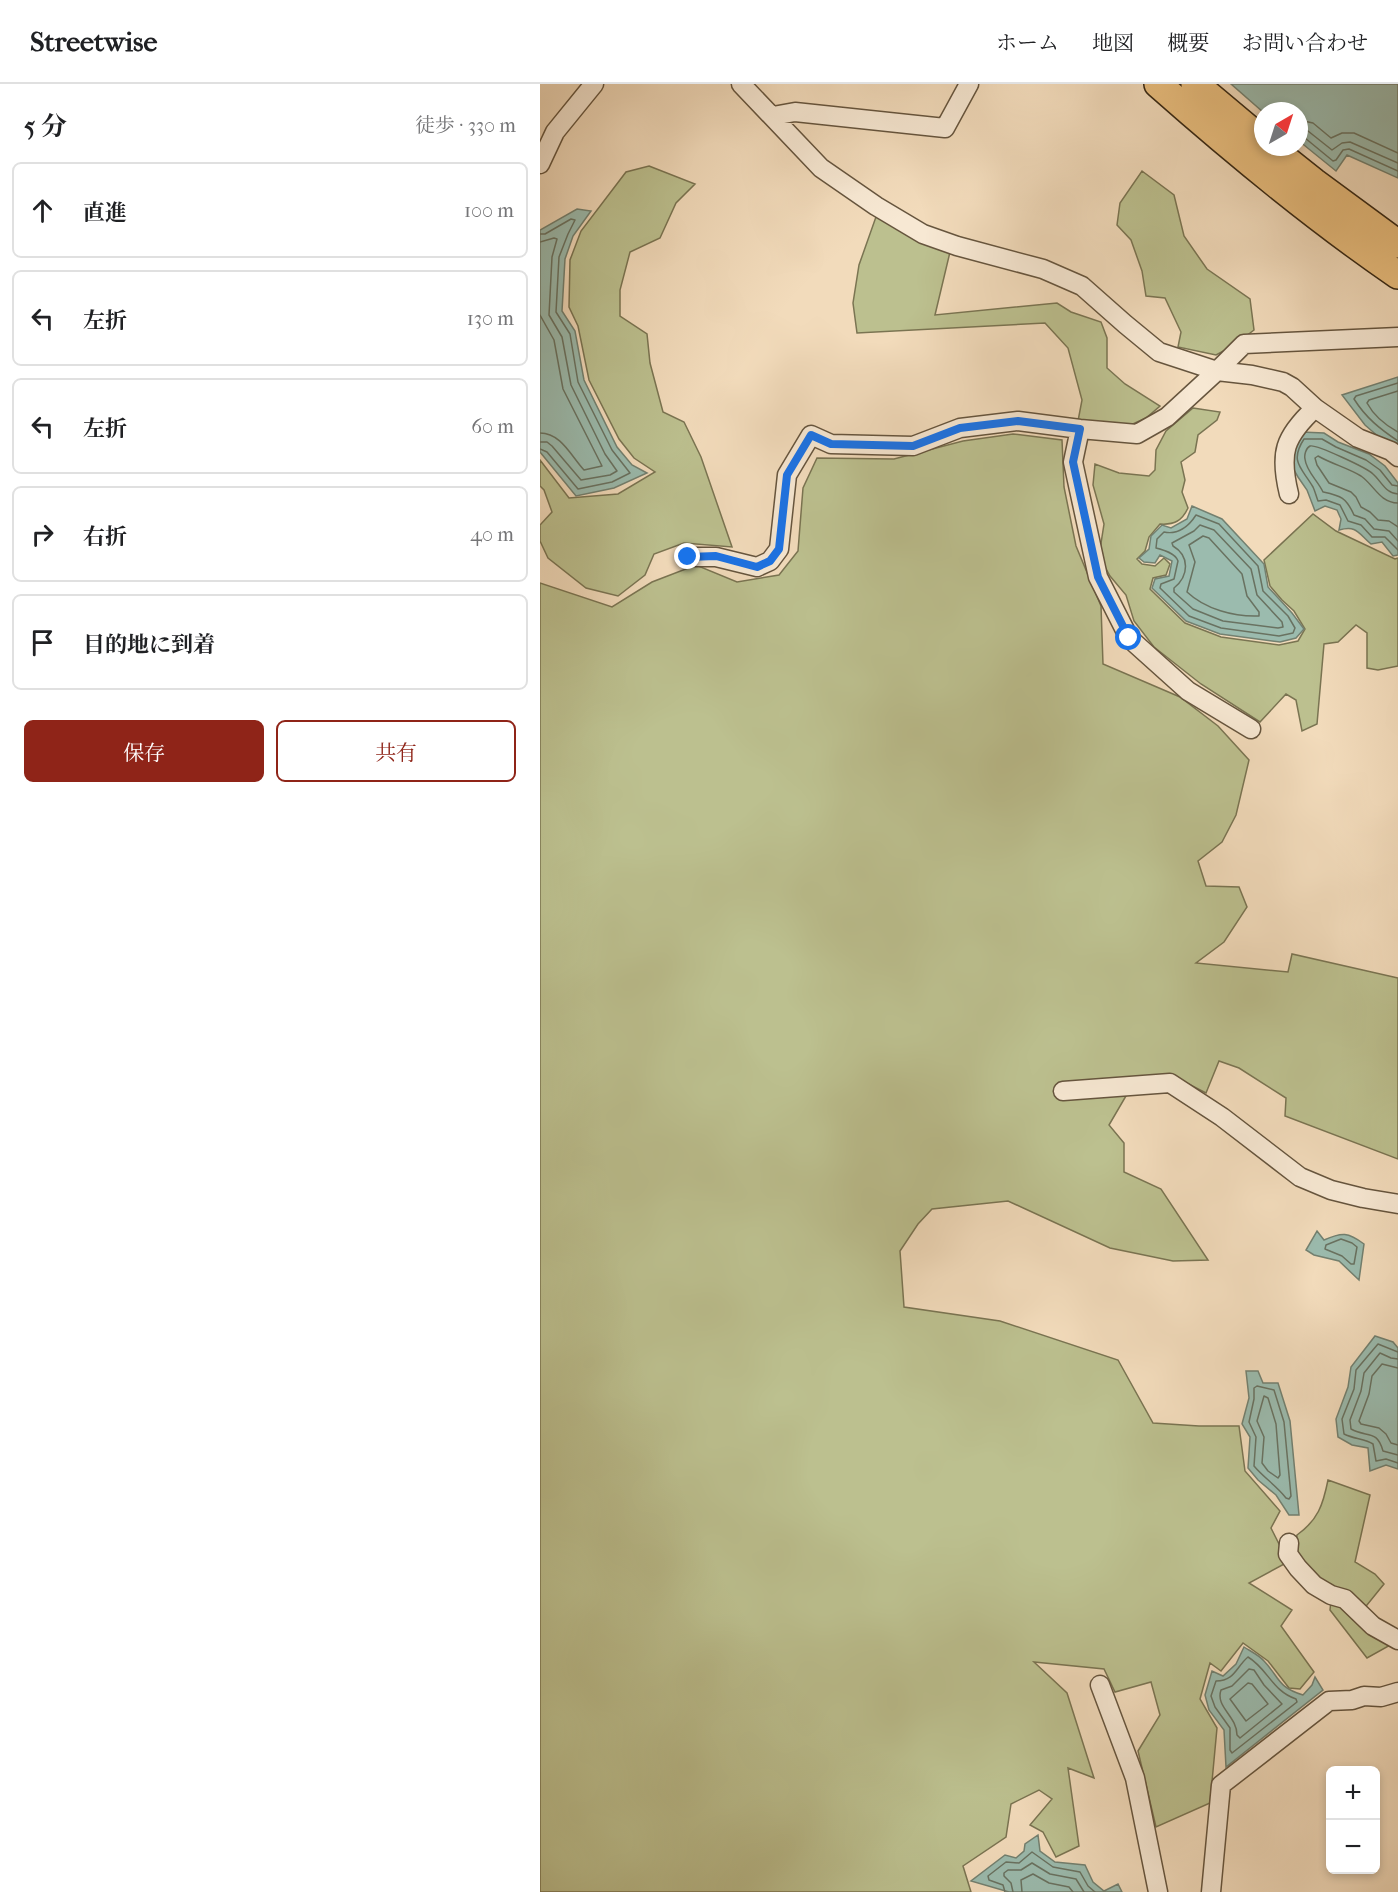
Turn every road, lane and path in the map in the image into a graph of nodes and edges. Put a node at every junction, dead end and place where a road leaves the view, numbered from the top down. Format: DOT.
graph roads {
  1 [pos="594,84"];
  2 [pos="741,84"];
  3 [pos="969,84"];
  4 [pos="1158,84"];
  5 [pos="1195,84"];
  6 [pos="773,116"];
  7 [pos="1254,133"];
  8 [pos="1281,156"];
  9 [pos="540,165"];
  10 [pos="1398,244"];
  11 [pos="1398,275"];
  12 [pos="1398,337"];
  13 [pos="1217,371"];
  14 [pos="1315,408"];
  15 [pos="1080,429"];
  16 [pos="1398,457"];
  17 [pos="1289,494"];
  18 [pos="688,557"];
  19 [pos="1251,729"];
  20 [pos="1063,1091"];
  21 [pos="1398,1204"];
  22 [pos="1289,1543"];
  23 [pos="1398,1640"];
  24 [pos="1100,1685"];
  25 [pos="1398,1692"];
  26 [pos="1158,1892"];
  27 [pos="1211,1892"];
  1 -- 9 [label="street"];
  2 -- 6 [label="street"];
  3 -- 6 [label="street"];
  4 -- 11 [label="highway"];
  5 -- 7 [label="highway"];
  6 -- 13 [label="street"];
  8 -- 10 [label="highway"];
  12 -- 13 [label="street"];
  13 -- 14 [label="street"];
  13 -- 15 [label="street"];
  14 -- 16 [label="street"];
  14 -- 17 [label="street"];
  15 -- 18 [label="street"];
  15 -- 19 [label="street"];
  20 -- 21 [label="street"];
  22 -- 23 [label="street"];
  24 -- 26 [label="street"];
  25 -- 27 [label="street"];
}
